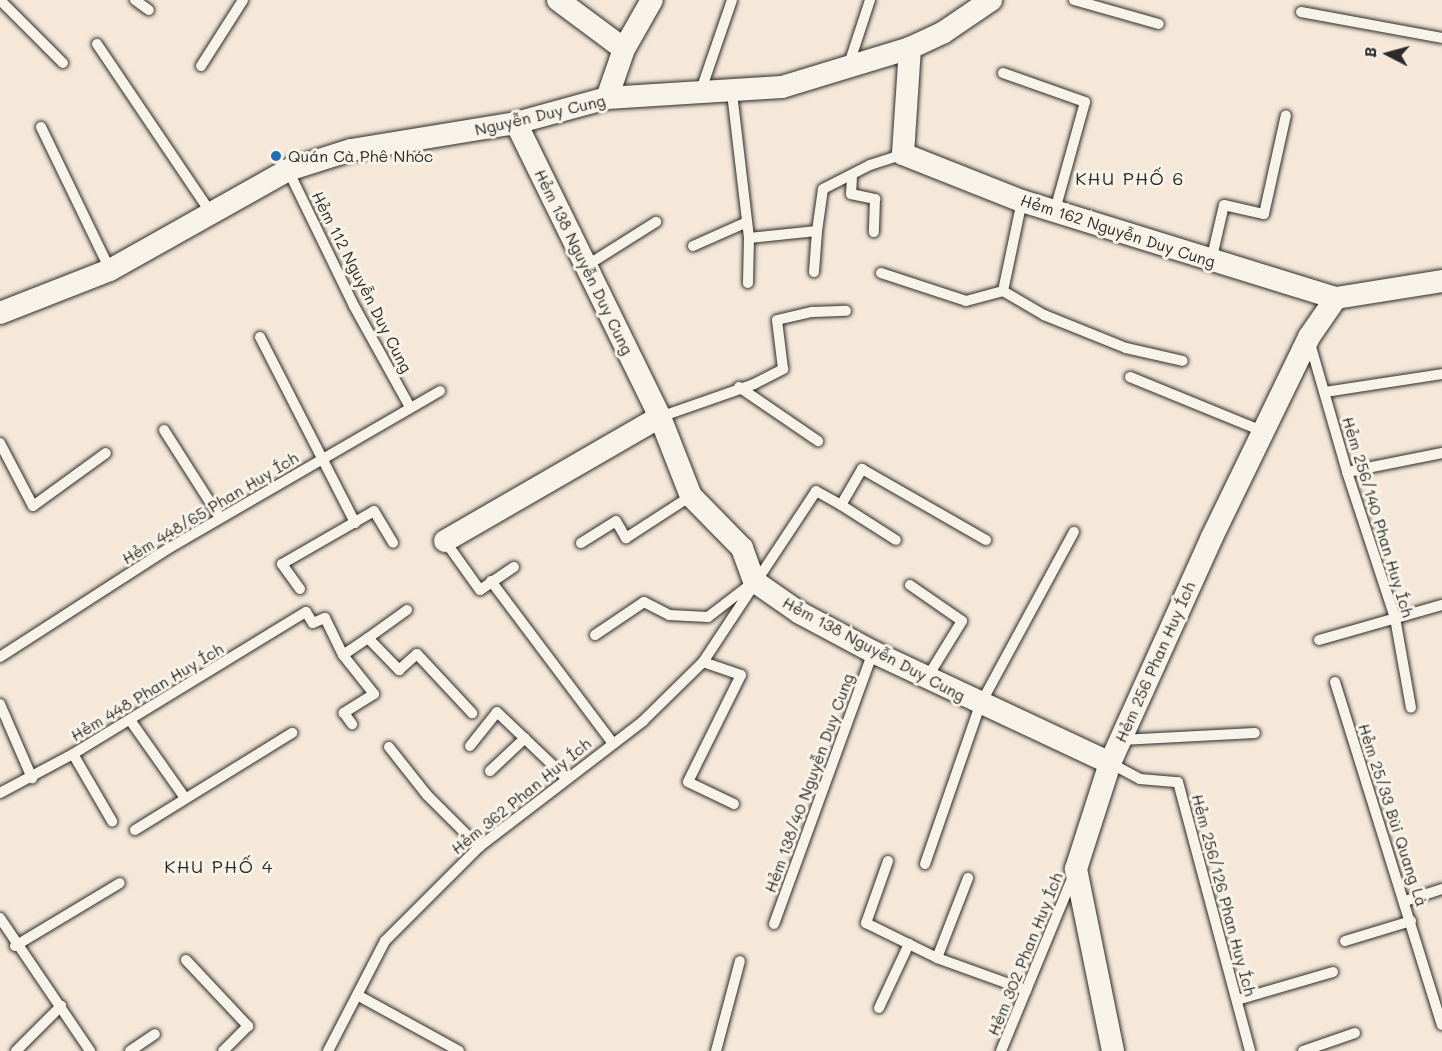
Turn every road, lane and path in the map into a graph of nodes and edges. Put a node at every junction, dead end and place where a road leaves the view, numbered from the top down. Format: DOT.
graph roads {
  1 [pos="0,0"];
  2 [pos="135,0"];
  3 [pos="243,0"];
  4 [pos="558,0"];
  5 [pos="652,0"];
  6 [pos="732,0"];
  7 [pos="870,0"];
  8 [pos="991,0"];
  9 [pos="1074,0"];
  10 [pos="149,10"];
  11 [pos="1301,12"];
  12 [pos="1159,24"];
  13 [pos="1442,38"];
  14 [pos="97,44"];
  15 [pos="910,48"];
  16 [pos="624,50"];
  17 [pos="63,63"];
  18 [pos="201,66"];
  19 [pos="847,70"];
  20 [pos="1003,73"];
  21 [pos="732,93"];
  22 [pos="700,94"];
  23 [pos="607,98"];
  24 [pos="1286,115"];
  25 [pos="516,123"];
  26 [pos="42,128"];
  27 [pos="903,154"];
  28 [pos="288,170"];
  29 [pos="852,176"];
  30 [pos="1022,201"];
  31 [pos="1055,210"];
  32 [pos="211,213"];
  33 [pos="656,222"];
  34 [pos="745,223"];
  35 [pos="817,231"];
  36 [pos="874,232"];
  37 [pos="749,238"];
  38 [pos="693,246"];
  39 [pos="1211,261"];
  40 [pos="586,266"];
  41 [pos="110,270"];
  42 [pos="814,273"];
  43 [pos="881,273"];
  44 [pos="1442,281"];
  45 [pos="748,283"];
  46 [pos="1003,291"];
  47 [pos="1336,298"];
  48 [pos="846,311"];
  49 [pos="0,313"];
  50 [pos="260,337"];
  51 [pos="1309,337"];
  52 [pos="1183,361"];
  53 [pos="1442,374"];
  54 [pos="1130,377"];
  55 [pos="739,387"];
  56 [pos="440,391"];
  57 [pos="1325,392"];
  58 [pos="410,407"];
  59 [pos="660,417"];
  60 [pos="164,430"];
  61 [pos="1262,431"];
  62 [pos="818,441"];
  63 [pos="0,443"];
  64 [pos="105,453"];
  65 [pos="1442,453"];
  66 [pos="324,457"];
  67 [pos="1347,472"];
  68 [pos="691,496"];
  69 [pos="841,505"];
  70 [pos="220,518"];
  71 [pos="355,523"];
  72 [pos="1074,532"];
  73 [pos="896,540"];
  74 [pos="986,540"];
  75 [pos="445,541"];
  76 [pos="393,543"];
  77 [pos="581,543"];
  78 [pos="514,567"];
  79 [pos="491,581"];
  80 [pos="754,582"];
  81 [pos="910,585"];
  82 [pos="300,589"];
  83 [pos="1442,605"];
  84 [pos="407,610"];
  85 [pos="1395,618"];
  86 [pos="595,635"];
  87 [pos="368,638"];
  88 [pos="1318,640"];
  89 [pos="873,652"];
  90 [pos="343,655"];
  91 [pos="0,657"];
  92 [pos="703,662"];
  93 [pos="928,676"];
  94 [pos="1335,682"];
  95 [pos="0,704"];
  96 [pos="980,705"];
  97 [pos="1411,708"];
  98 [pos="472,713"];
  99 [pos="130,720"];
  100 [pos="352,724"];
  101 [pos="292,733"];
  102 [pos="1255,733"];
  103 [pos="525,738"];
  104 [pos="1120,740"];
  105 [pos="612,742"];
  106 [pos="470,746"];
  107 [pos="389,747"];
  108 [pos="73,754"];
  109 [pos="1110,763"];
  110 [pos="490,771"];
  111 [pos="566,777"];
  112 [pos="32,778"];
  113 [pos="0,793"];
  114 [pos="185,798"];
  115 [pos="734,804"];
  116 [pos="112,821"];
  117 [pos="135,830"];
  118 [pos="479,847"];
  119 [pos="888,861"];
  120 [pos="925,864"];
  121 [pos="1076,869"];
  122 [pos="968,878"];
  123 [pos="120,884"];
  124 [pos="1442,889"];
  125 [pos="1405,901"];
  126 [pos="0,918"];
  127 [pos="1411,921"];
  128 [pos="774,924"];
  129 [pos="1345,941"];
  130 [pos="909,944"];
  131 [pos="15,946"];
  132 [pos="937,958"];
  133 [pos="186,960"];
  134 [pos="740,961"];
  135 [pos="1333,972"];
  136 [pos="1026,990"];
  137 [pos="358,996"];
  138 [pos="1237,1000"];
  139 [pos="61,1006"];
  140 [pos="879,1008"];
  141 [pos="1441,1019"];
  142 [pos="1355,1033"];
  143 [pos="154,1034"];
  144 [pos="16,1051"];
  145 [pos="90,1051"];
  146 [pos="130,1051"];
  147 [pos="223,1051"];
  148 [pos="328,1051"];
  149 [pos="459,1051"];
  150 [pos="716,1051"];
  151 [pos="1001,1051"];
  152 [pos="1113,1051"];
  153 [pos="1250,1051"];
  154 [pos="1303,1051"];
  1 -- 17 [label="lane"];
  2 -- 10 [label="lane"];
  3 -- 18 [label="lane"];
  4 -- 16 [label="street"];
  5 -- 16 [label="street"];
  6 -- 22 [label="lane"];
  7 -- 19 [label="lane"];
  8 -- 15 [label="street, Nguyễn Duy Cung"];
  9 -- 12 [label="lane"];
  11 -- 13 [label="lane"];
  14 -- 32 [label="lane"];
  15 -- 19 [label="street, Nguyễn Duy Cung"];
  15 -- 27 [label="street"];
  16 -- 23 [label="street"];
  19 -- 21 [label="street, Nguyễn Duy Cung"];
  20 -- 31 [label="lane"];
  21 -- 22 [label="street, Nguyễn Duy Cung"];
  21 -- 34 [label="lane"];
  22 -- 23 [label="street, Nguyễn Duy Cung"];
  23 -- 25 [label="street, Nguyễn Duy Cung"];
  24 -- 39 [label="lane"];
  25 -- 28 [label="street, Nguyễn Duy Cung"];
  25 -- 40 [label="street, Hẻm 138 Nguyễn Duy Cung"];
  26 -- 41 [label="lane"];
  27 -- 29 [label="lane"];
  27 -- 30 [label="street, Hẻm 162 Nguyễn Duy Cung"];
  28 -- 32 [label="street, Nguyễn Duy Cung"];
  28 -- 58 [label="lane, Hẻm 112 Nguyễn Duy Cung"];
  29 -- 35 [label="lane"];
  29 -- 36 [label="lane"];
  30 -- 31 [label="street, Hẻm 162 Nguyễn Duy Cung"];
  30 -- 46 [label="lane"];
  31 -- 39 [label="street, Hẻm 162 Nguyễn Duy Cung"];
  32 -- 41 [label="street, Nguyễn Duy Cung"];
  33 -- 40 [label="lane"];
  34 -- 37 [label="lane"];
  34 -- 38 [label="lane"];
  35 -- 37 [label="lane"];
  35 -- 42 [label="lane"];
  37 -- 45 [label="lane"];
  39 -- 47 [label="street, Hẻm 162 Nguyễn Duy Cung"];
  40 -- 59 [label="street, Hẻm 138 Nguyễn Duy Cung"];
  41 -- 49 [label="street, Nguyễn Duy Cung"];
  43 -- 46 [label="lane"];
  44 -- 47 [label="street, Hẻm 162 Nguyễn Duy Cung"];
  46 -- 52 [label="lane"];
  47 -- 51 [label="street, Hẻm 256 Phan Huy Ích"];
  48 -- 55 [label="lane"];
  50 -- 66 [label="lane"];
  51 -- 57 [label="lane, Hẻm 256/140 Phan Huy Ích"];
  51 -- 61 [label="street, Hẻm 256 Phan Huy Ích"];
  53 -- 57 [label="lane"];
  54 -- 61 [label="lane"];
  55 -- 59 [label="lane"];
  55 -- 62 [label="lane"];
  56 -- 58 [label="lane, Hẻm 448/65 Phan Huy Ích"];
  57 -- 67 [label="lane, Hẻm 256/140 Phan Huy Ích"];
  58 -- 66 [label="lane, Hẻm 448/65 Phan Huy Ích"];
  59 -- 68 [label="street, Hẻm 138 Nguyễn Duy Cung"];
  59 -- 75 [label="street"];
  60 -- 70 [label="lane"];
  61 -- 104 [label="street, Hẻm 256 Phan Huy Ích"];
  63 -- 64 [label="lane"];
  65 -- 67 [label="lane"];
  66 -- 70 [label="lane, Hẻm 448/65 Phan Huy Ích"];
  66 -- 71 [label="lane"];
  67 -- 85 [label="lane, Hẻm 256/140 Phan Huy Ích"];
  68 -- 77 [label="lane"];
  68 -- 80 [label="street, Hẻm 138 Nguyễn Duy Cung"];
  69 -- 73 [label="lane"];
  69 -- 74 [label="lane"];
  69 -- 80 [label="lane, Hẻm 362 Phan Huy Ích"];
  70 -- 91 [label="lane, Hẻm 448/65 Phan Huy Ích"];
  71 -- 76 [label="lane"];
  71 -- 82 [label="lane"];
  72 -- 96 [label="lane"];
  75 -- 79 [label="lane"];
  78 -- 79 [label="lane"];
  79 -- 105 [label="lane"];
  80 -- 86 [label="lane"];
  80 -- 89 [label="street, Hẻm 138 Nguyễn Duy Cung"];
  80 -- 92 [label="lane, Hẻm 362 Phan Huy Ích"];
  81 -- 93 [label="lane"];
  83 -- 85 [label="lane"];
  84 -- 87 [label="lane"];
  85 -- 88 [label="lane"];
  85 -- 97 [label="lane, Hẻm 256/140 Phan Huy Ích"];
  87 -- 90 [label="lane"];
  87 -- 98 [label="lane"];
  89 -- 93 [label="street, Hẻm 138 Nguyễn Duy Cung"];
  89 -- 128 [label="lane, Hẻm 138/40 Nguyễn Duy Cung"];
  90 -- 99 [label="lane, Hẻm 448 Phan Huy Ích"];
  90 -- 100 [label="lane"];
  92 -- 105 [label="lane, Hẻm 362 Phan Huy Ích"];
  92 -- 115 [label="lane"];
  93 -- 96 [label="street, Hẻm 138 Nguyễn Duy Cung"];
  94 -- 125 [label="lane, Hẻm 25/33 Bùi Quang Là"];
  95 -- 112 [label="lane"];
  96 -- 109 [label="street, Hẻm 138 Nguyễn Duy Cung"];
  96 -- 120 [label="lane"];
  99 -- 108 [label="lane, Hẻm 448 Phan Huy Ích"];
  99 -- 114 [label="lane"];
  101 -- 114 [label="lane"];
  102 -- 104 [label="lane"];
  103 -- 106 [label="lane"];
  103 -- 110 [label="lane"];
  103 -- 111 [label="lane"];
  104 -- 109 [label="street, Hẻm 256 Phan Huy Ích"];
  105 -- 111 [label="lane, Hẻm 362 Phan Huy Ích"];
  107 -- 118 [label="lane"];
  108 -- 112 [label="lane, Hẻm 448 Phan Huy Ích"];
  108 -- 116 [label="lane"];
  109 -- 121 [label="street, Hẻm 256 Phan Huy Ích"];
  109 -- 138 [label="lane, Hẻm 256/126 Phan Huy Ích"];
  111 -- 118 [label="lane, Hẻm 362 Phan Huy Ích"];
  112 -- 113 [label="lane, Hẻm 448 Phan Huy Ích"];
  114 -- 117 [label="lane"];
  118 -- 137 [label="lane, Hẻm 362 Phan Huy Ích"];
  119 -- 130 [label="lane"];
  121 -- 136 [label="lane, Hẻm 302 Phan Huy Ích"];
  121 -- 152 [label="street, Hẻm 256 Phan Huy Ích"];
  122 -- 132 [label="lane"];
  123 -- 131 [label="lane"];
  124 -- 125 [label="lane"];
  125 -- 127 [label="lane, Hẻm 25/33 Bùi Quang Là"];
  126 -- 131 [label="lane"];
  127 -- 129 [label="lane"];
  127 -- 141 [label="lane, Hẻm 25/33 Bùi Quang Là"];
  130 -- 132 [label="lane"];
  130 -- 140 [label="lane"];
  131 -- 139 [label="lane"];
  132 -- 136 [label="lane"];
  133 -- 147 [label="lane"];
  134 -- 150 [label="lane"];
  135 -- 138 [label="lane"];
  136 -- 151 [label="lane, Hẻm 302 Phan Huy Ích"];
  137 -- 148 [label="lane, Hẻm 362 Phan Huy Ích"];
  137 -- 149 [label="lane"];
  138 -- 153 [label="lane, Hẻm 256/126 Phan Huy Ích"];
  139 -- 144 [label="lane"];
  139 -- 145 [label="lane"];
  142 -- 154 [label="lane"];
  143 -- 146 [label="lane"];
}
